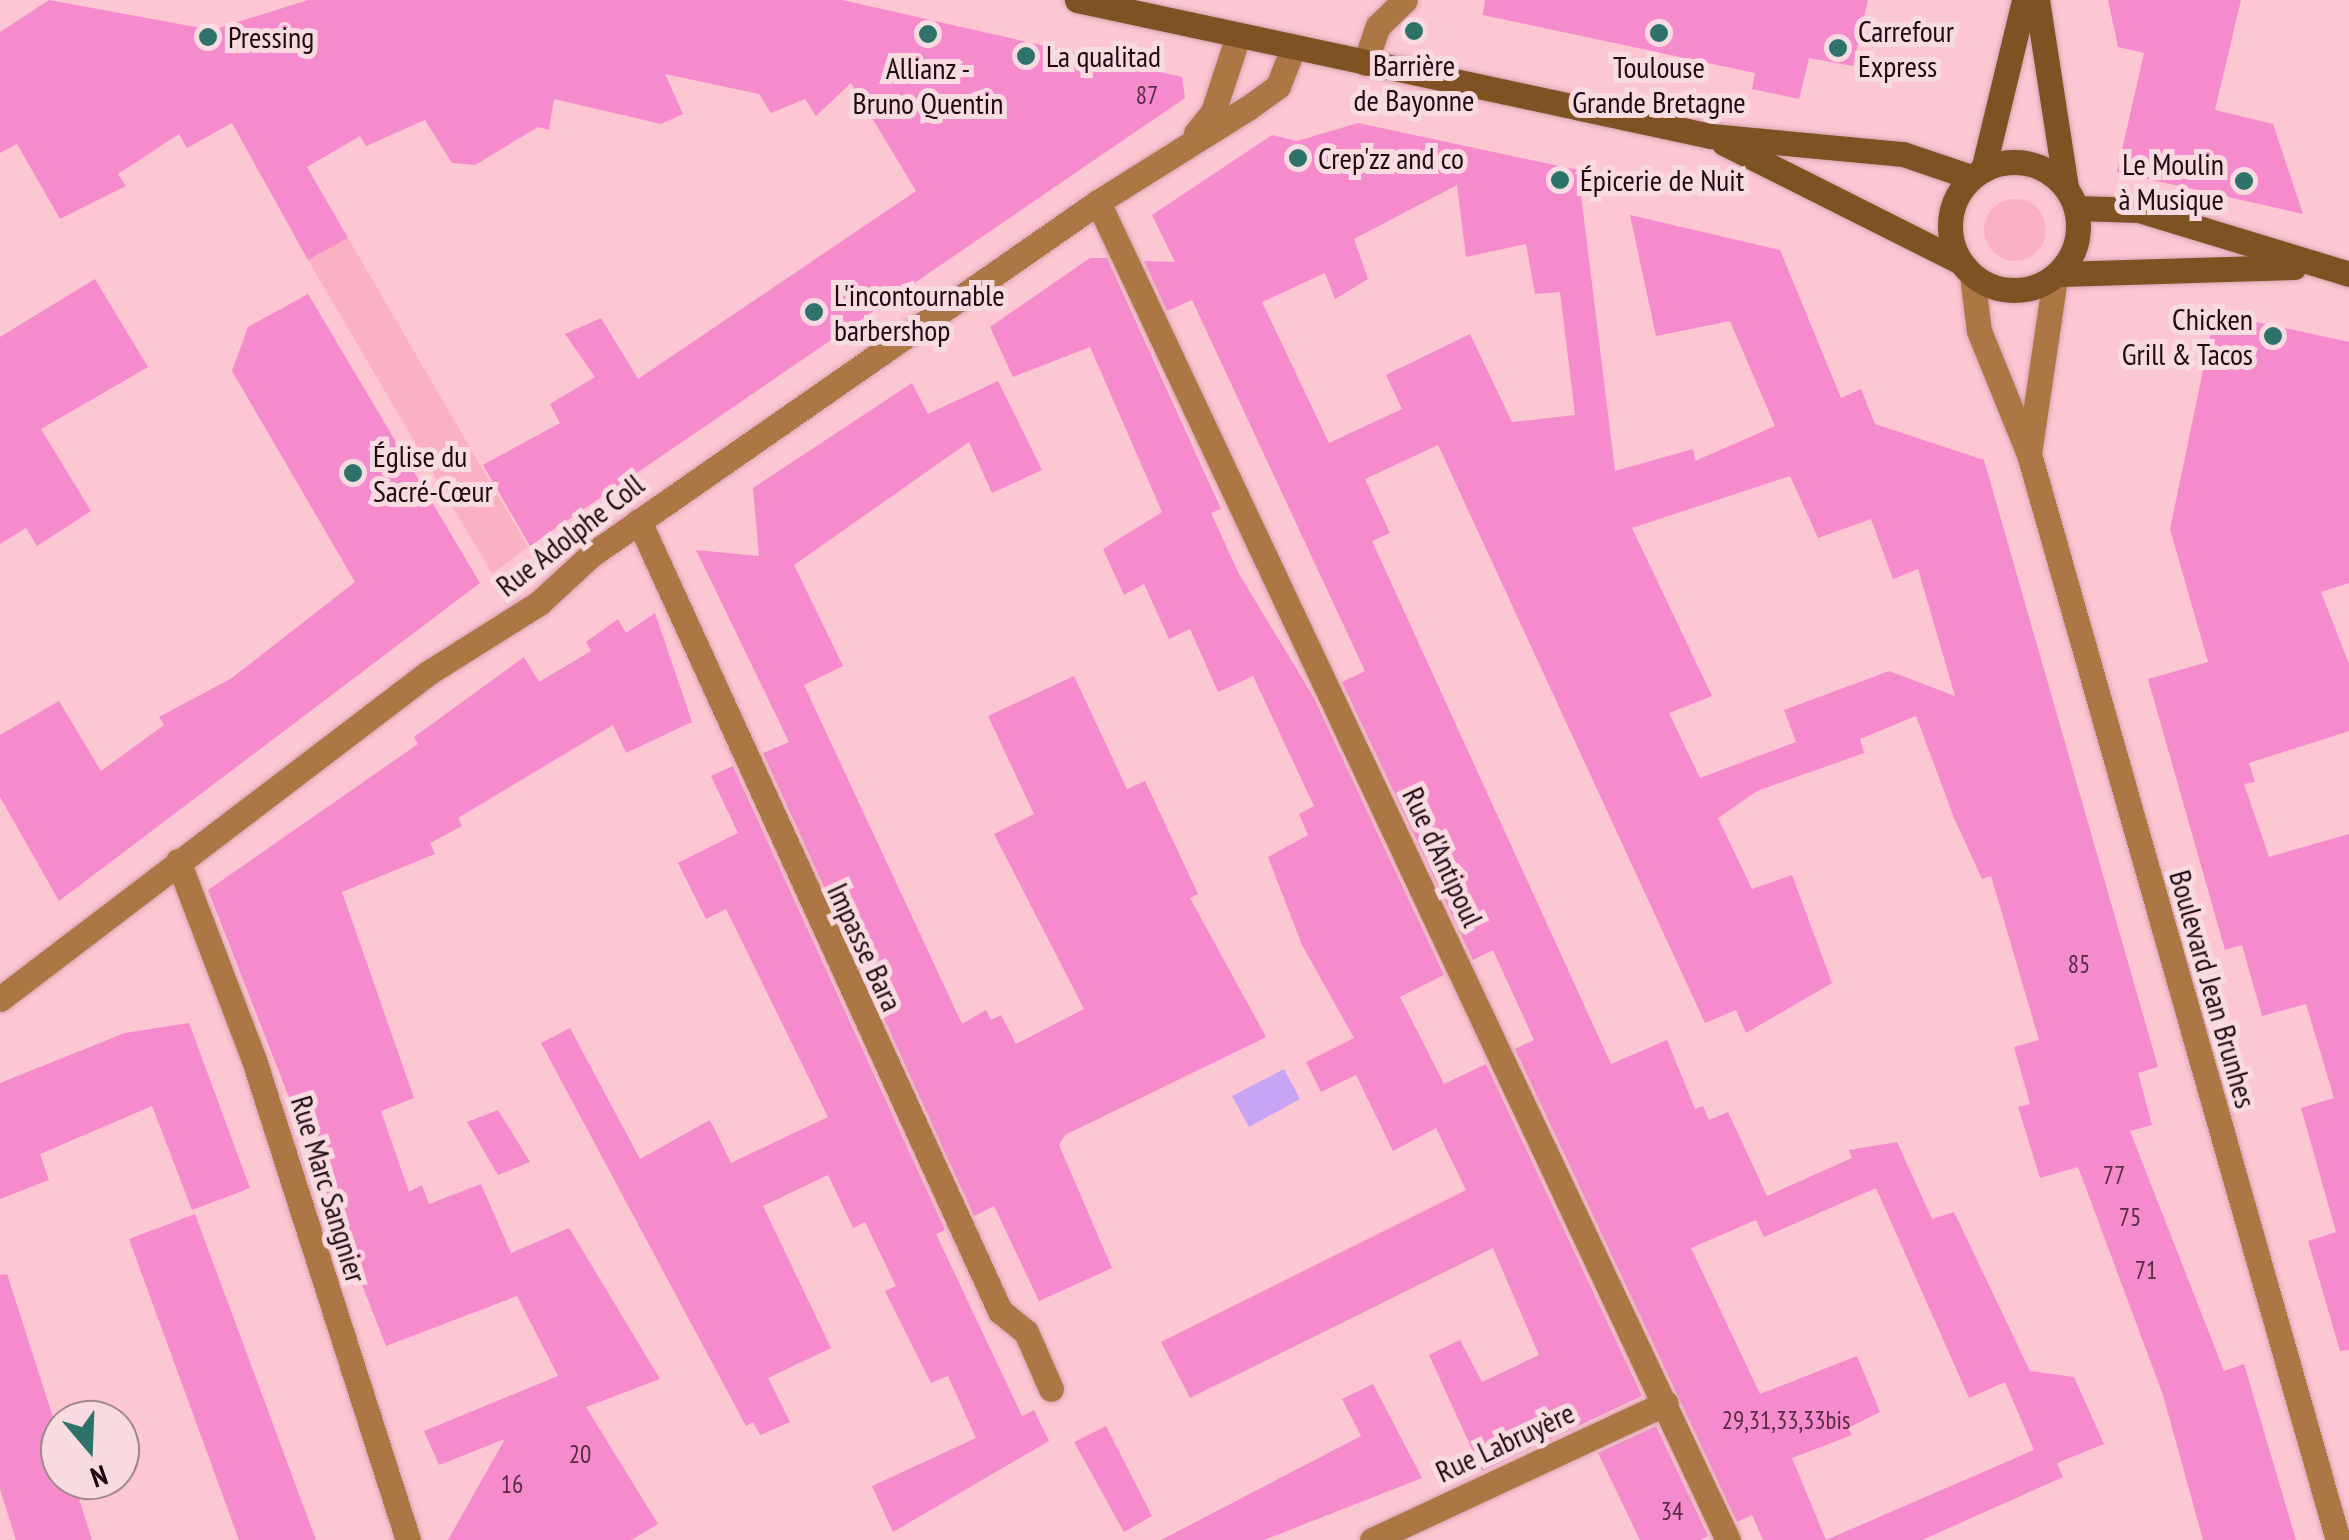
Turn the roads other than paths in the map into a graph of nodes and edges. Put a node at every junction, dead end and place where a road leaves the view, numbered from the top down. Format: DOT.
graph roads {
  1 [pos="1077,0"];
  2 [pos="1405,0"];
  3 [pos="2024,0"];
  4 [pos="2037,0"];
  5 [pos="1238,36"];
  6 [pos="1293,48"];
  7 [pos="1365,62"];
  8 [pos="1711,136"];
  9 [pos="1193,137"];
  10 [pos="1977,173"];
  11 [pos="2071,198"];
  12 [pos="1098,202"];
  13 [pos="2319,267"];
  14 [pos="1966,268"];
  15 [pos="2349,274"];
  16 [pos="2058,276"];
  17 [pos="2028,454"];
  18 [pos="639,521"];
  19 [pos="178,861"];
  20 [pos="0,1000"];
  21 [pos="1051,1389"];
  22 [pos="1666,1403"];
  23 [pos="408,1540"];
  24 [pos="1372,1540"];
  25 [pos="1728,1540"];
  26 [pos="2338,1540"];
  1 -- 5 [label="main road"];
  2 -- 7 [label="street"];
  3 -- 10 [label="main road"];
  4 -- 11 [label="main road"];
  5 -- 6 [label="main road"];
  5 -- 9 [label="street, Rue Adolphe Coll"];
  6 -- 7 [label="main road"];
  6 -- 9 [label="street, Rue Adolphe Coll"];
  7 -- 8 [label="main road"];
  8 -- 10 [label="main road"];
  8 -- 14 [label="main road"];
  9 -- 12 [label="street, Rue Adolphe Coll"];
  10 -- 11 [label="main road"];
  10 -- 14 [label="main road"];
  11 -- 13 [label="main road"];
  11 -- 16 [label="main road"];
  12 -- 18 [label="street, Rue Adolphe Coll"];
  12 -- 22 [label="street, Rue d'Antipoul"];
  13 -- 15 [label="main road"];
  13 -- 16 [label="main road"];
  14 -- 16 [label="main road"];
  14 -- 17 [label="street, Boulevard Jean Brunhes"];
  16 -- 17 [label="street, Boulevard Jean Brunhes"];
  17 -- 26 [label="street, Boulevard Jean Brunhes"];
  18 -- 19 [label="street, Rue Adolphe Coll"];
  18 -- 21 [label="street, Impasse Bara"];
  19 -- 20 [label="street, Rue Adolphe Coll"];
  19 -- 23 [label="street, Rue Marc Sangnier"];
  22 -- 24 [label="street, Rue Labruyère"];
  22 -- 25 [label="street, Rue d'Antipoul"];
}
